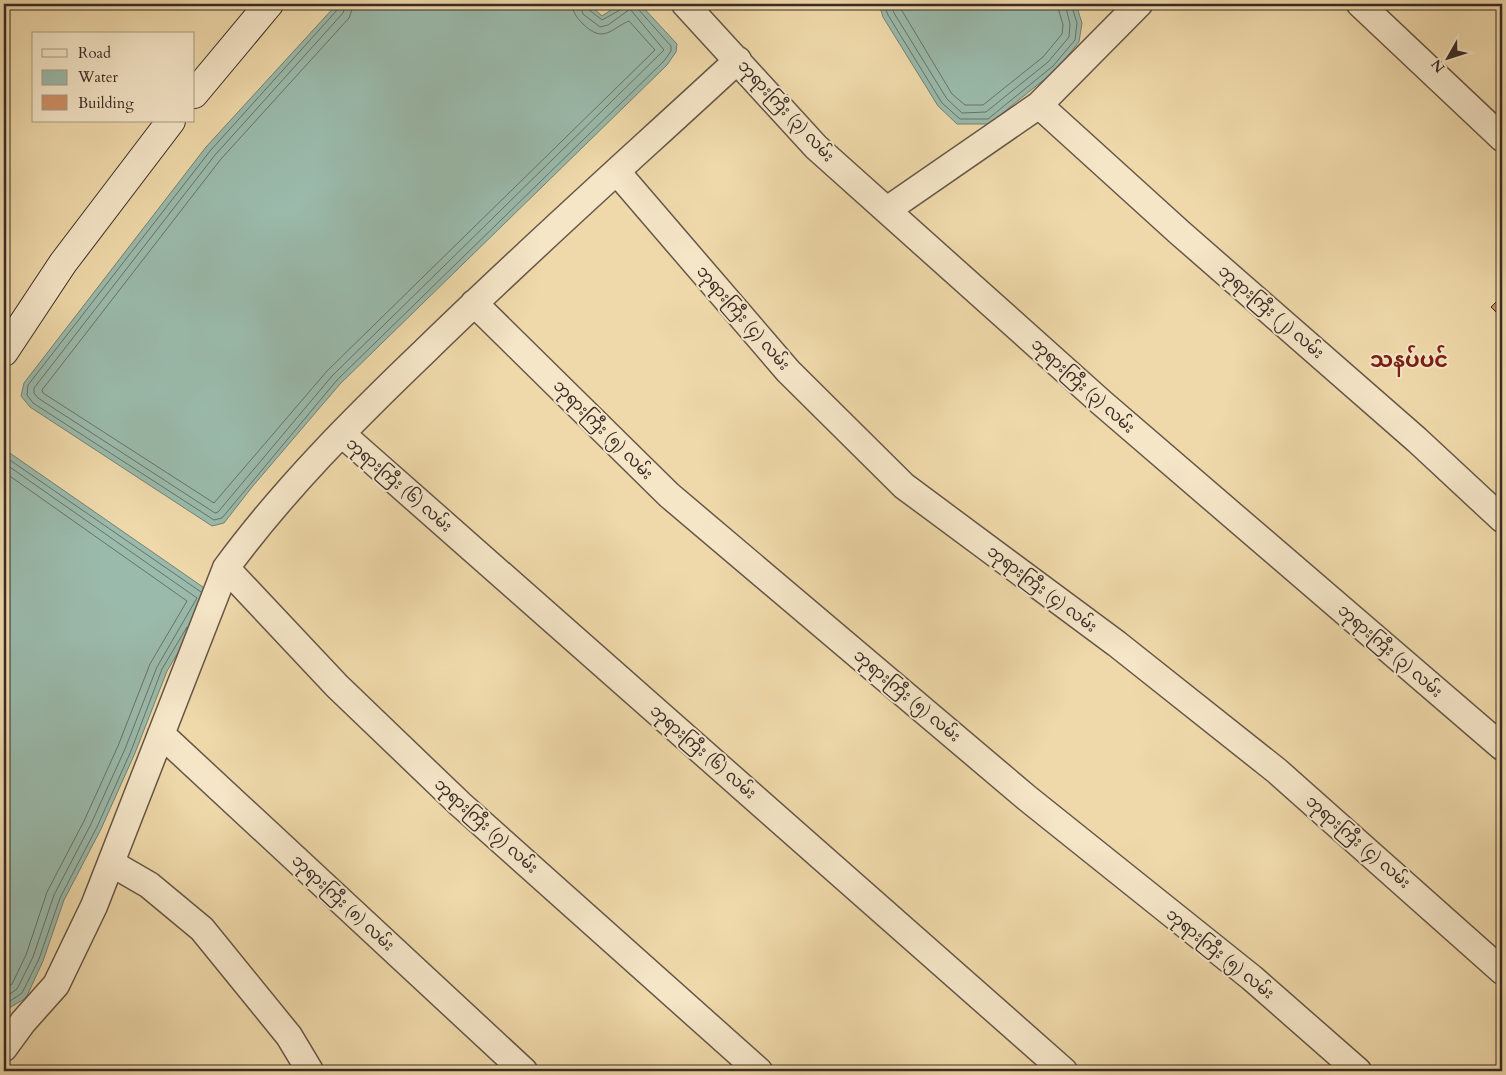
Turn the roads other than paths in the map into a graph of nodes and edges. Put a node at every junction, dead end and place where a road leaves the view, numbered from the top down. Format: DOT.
graph roads {
  1 [pos="270,4"];
  2 [pos="685,4"];
  3 [pos="1139,4"];
  4 [pos="1360,4"];
  5 [pos="738,60"];
  6 [pos="195,93"];
  7 [pos="1039,105"];
  8 [pos="171,122"];
  9 [pos="1502,138"];
  10 [pos="617,172"];
  11 [pos="886,210"];
  12 [pos="474,302"];
  13 [pos="4,352"];
  14 [pos="342,434"];
  15 [pos="1502,519"];
  16 [pos="226,568"];
  17 [pos="161,734"];
  18 [pos="1502,747"];
  19 [pos="111,862"];
  20 [pos="1502,971"];
  21 [pos="4,1048"];
  22 [pos="310,1071"];
  23 [pos="524,1071"];
  24 [pos="759,1071"];
  25 [pos="1064,1071"];
  26 [pos="1358,1071"];
  1 -- 6 [label="main road"];
  2 -- 5 [label="street, ဘုရားကြီး (၃) လမ်း"];
  3 -- 7 [label="street"];
  4 -- 9 [label="street"];
  5 -- 10 [label="street"];
  5 -- 11 [label="street, ဘုရားကြီး (၃) လမ်း"];
  7 -- 11 [label="street"];
  7 -- 15 [label="street, ဘုရားကြီး (၂) လမ်း"];
  8 -- 13 [label="main road"];
  10 -- 12 [label="street"];
  10 -- 20 [label="street, ဘုရားကြီး (၄) လမ်း"];
  11 -- 18 [label="street, ဘုရားကြီး (၃) လမ်း"];
  12 -- 14 [label="street"];
  12 -- 26 [label="street, ဘုရားကြီး (၅) လမ်း"];
  14 -- 16 [label="street"];
  14 -- 25 [label="street, ဘုရားကြီး (၆) လမ်း"];
  16 -- 17 [label="street"];
  16 -- 24 [label="street, ဘုရားကြီး (၇) လမ်း"];
  17 -- 19 [label="street"];
  17 -- 23 [label="street, ဘုရားကြီး (၈) လမ်း"];
  19 -- 21 [label="street"];
  19 -- 22 [label="street"];
}
